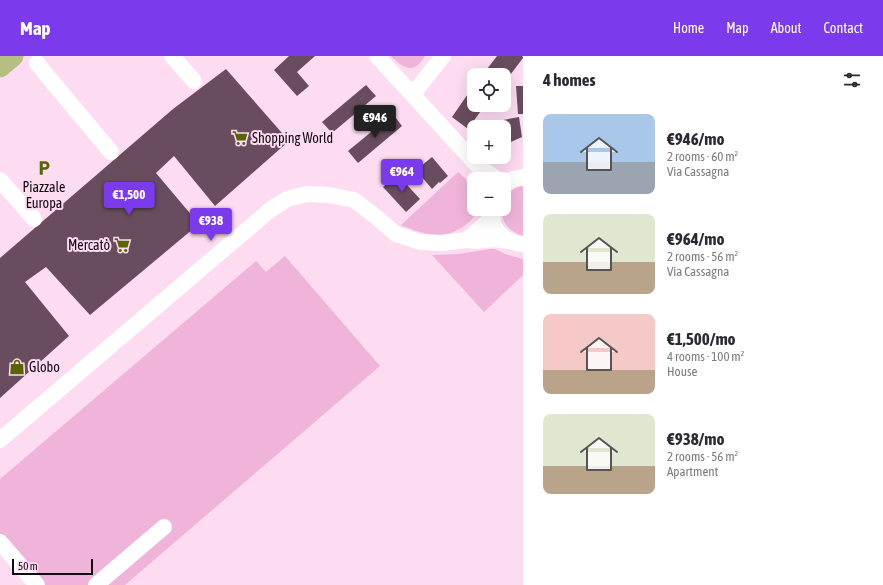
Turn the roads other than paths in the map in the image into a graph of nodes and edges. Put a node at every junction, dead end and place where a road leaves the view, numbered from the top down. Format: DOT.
graph roads {
  1 [pos="13,56"];
  2 [pos="172,56"];
  3 [pos="377,56"];
  4 [pos="443,56"];
  5 [pos="37,63"];
  6 [pos="0,67"];
  7 [pos="194,81"];
  8 [pos="413,94"];
  9 [pos="111,152"];
  10 [pos="480,172"];
  11 [pos="523,177"];
  12 [pos="0,180"];
  13 [pos="511,180"];
  14 [pos="490,216"];
  15 [pos="493,216"];
  16 [pos="34,219"];
  17 [pos="467,240"];
  18 [pos="516,243"];
  19 [pos="0,440"];
  20 [pos="164,527"];
  21 [pos="0,542"];
  22 [pos="37,585"];
  23 [pos="96,585"];
  1 -- 6 [label="main road"];
  2 -- 7 [label="street"];
  3 -- 8 [label="street"];
  4 -- 8 [label="street"];
  5 -- 9 [label="street"];
  8 -- 10 [label="street"];
  11 -- 13 [label="street"];
  12 -- 16 [label="street"];
  14 -- 17 [label="street"];
  15 -- 18 [label="street"];
  17 -- 18 [label="street"];
  17 -- 19 [label="street"];
  20 -- 23 [label="street"];
  21 -- 22 [label="street"];
}
